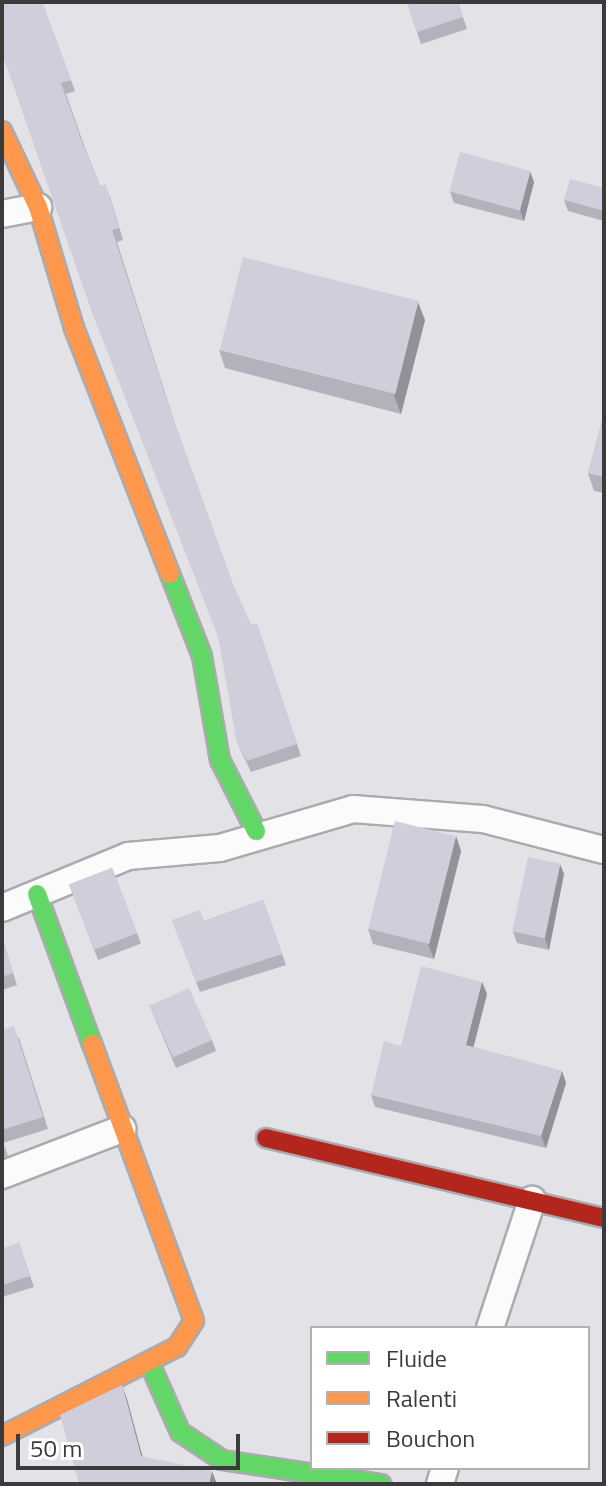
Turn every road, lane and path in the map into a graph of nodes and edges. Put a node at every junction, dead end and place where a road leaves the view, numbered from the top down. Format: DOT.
graph roads {
  1 [pos="2,131"];
  2 [pos="38,207"];
  3 [pos="2,214"];
  4 [pos="256,831"];
  5 [pos="604,850"];
  6 [pos="37,894"];
  7 [pos="2,908"];
  8 [pos="122,1129"];
  9 [pos="266,1138"];
  10 [pos="2,1175"];
  11 [pos="532,1200"];
  12 [pos="604,1218"];
  13 [pos="491,1326"];
  14 [pos="149,1362"];
  15 [pos="2,1436"];
  16 [pos="381,1484"];
  1 -- 2 [label="street"];
  2 -- 3 [label="street"];
  2 -- 4 [label="street"];
  4 -- 5 [label="street"];
  4 -- 6 [label="street"];
  6 -- 7 [label="street"];
  6 -- 8 [label="street"];
  8 -- 10 [label="street"];
  8 -- 14 [label="street"];
  9 -- 11 [label="street"];
  11 -- 12 [label="street"];
  11 -- 13 [label="street"];
  14 -- 15 [label="street"];
  14 -- 16 [label="street"];
}
